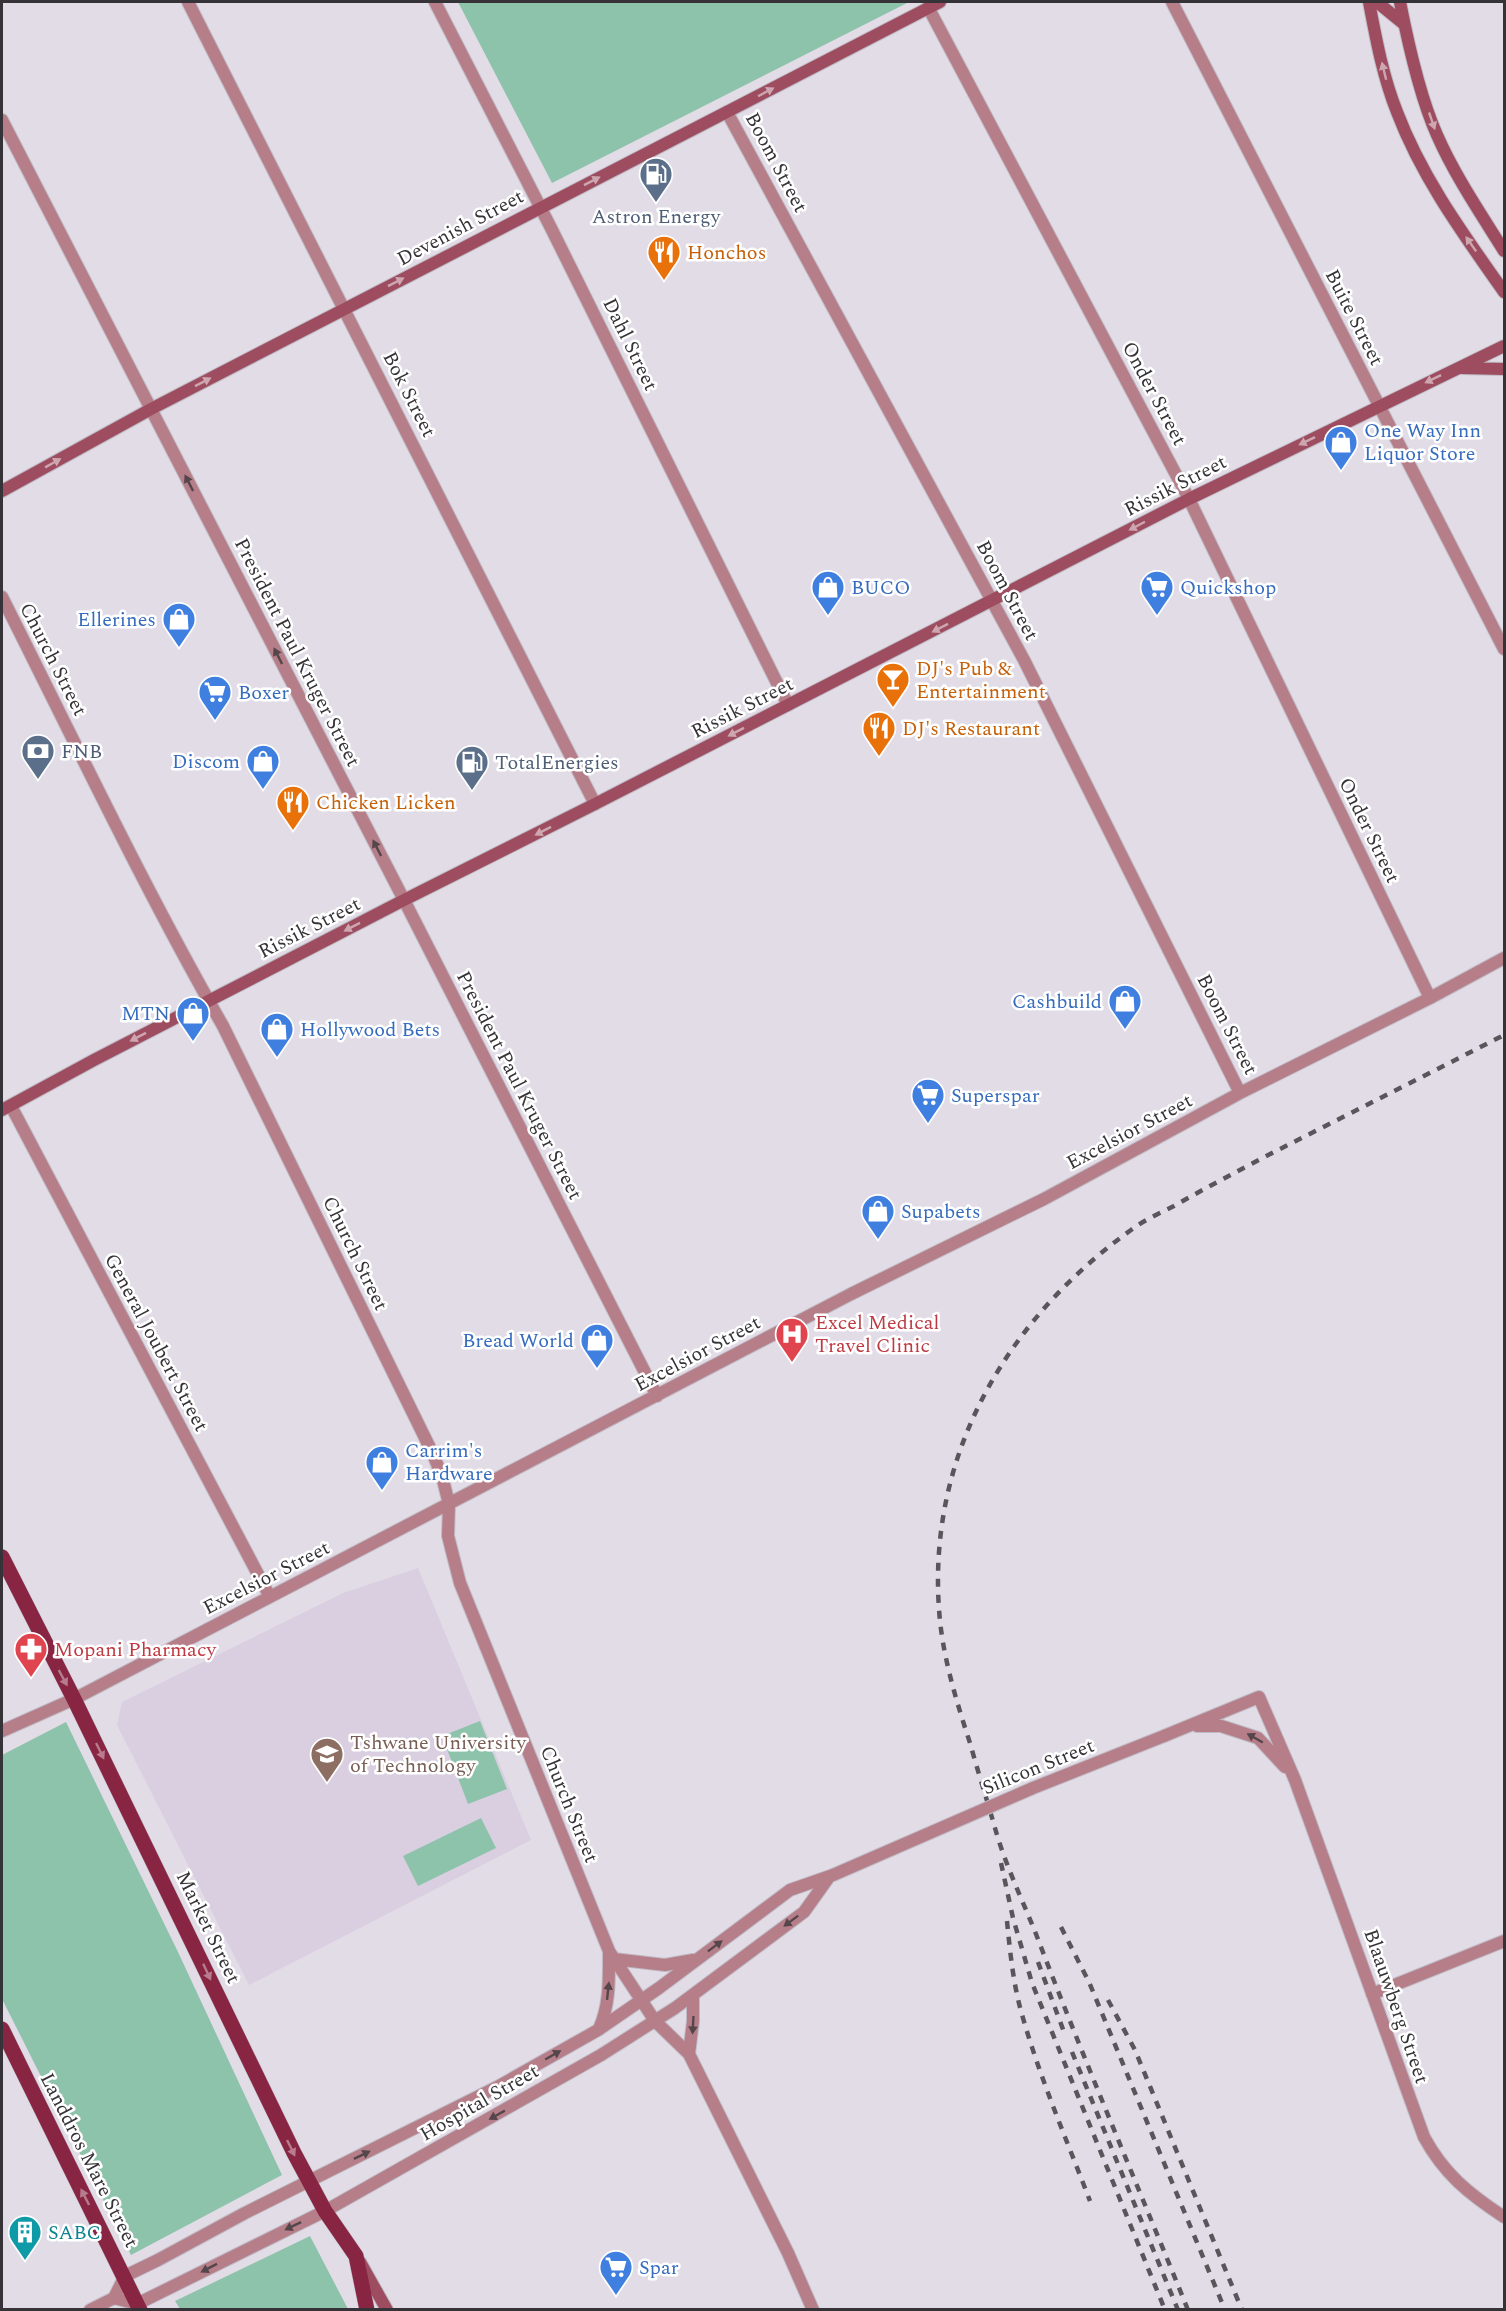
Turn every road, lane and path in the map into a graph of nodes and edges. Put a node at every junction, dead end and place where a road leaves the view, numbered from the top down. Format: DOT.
graph roads {
  1 [pos="188,2"];
  2 [pos="435,2"];
  3 [pos="940,2"];
  4 [pos="1172,2"];
  5 [pos="1369,2"];
  6 [pos="1377,2"];
  7 [pos="1400,2"];
  8 [pos="928,8"];
  9 [pos="1404,24"];
  10 [pos="727,112"];
  11 [pos="2,120"];
  12 [pos="540,207"];
  13 [pos="1504,251"];
  14 [pos="1504,292"];
  15 [pos="344,310"];
  16 [pos="1504,346"];
  17 [pos="1457,368"];
  18 [pos="1504,369"];
  19 [pos="1378,406"];
  20 [pos="151,409"];
  21 [pos="2,491"];
  22 [pos="1189,499"];
  23 [pos="2,597"];
  24 [pos="992,602"];
  25 [pos="1504,649"];
  26 [pos="788,705"];
  27 [pos="595,804"];
  28 [pos="404,900"];
  29 [pos="1504,958"];
  30 [pos="1430,998"];
  31 [pos="209,1001"];
  32 [pos="1240,1093"];
  33 [pos="6,1108"];
  34 [pos="657,1396"];
  35 [pos="449,1504"];
  36 [pos="2,1557"];
  37 [pos="270,1597"];
  38 [pos="1259,1697"];
  39 [pos="74,1699"];
  40 [pos="1191,1726"];
  41 [pos="2,1731"];
  42 [pos="1295,1780"];
  43 [pos="831,1876"];
  44 [pos="1504,1941"];
  45 [pos="612,1955"];
  46 [pos="697,1959"];
  47 [pos="1372,1994"];
  48 [pos="693,1995"];
  49 [pos="641,2000"];
  50 [pos="656,2021"];
  51 [pos="2,2029"];
  52 [pos="598,2030"];
  53 [pos="689,2055"];
  54 [pos="309,2181"];
  55 [pos="325,2211"];
  56 [pos="1504,2217"];
  57 [pos="356,2256"];
  58 [pos="125,2276"];
  59 [pos="114,2298"];
  60 [pos="138,2307"];
  61 [pos="90,2310"];
  62 [pos="367,2310"];
  63 [pos="387,2310"];
  64 [pos="813,2310"];
  1 -- 15 [label="street, Bok Street"];
  2 -- 12 [label="street, Dahl Street"];
  3 -- 8 [label="main road, Devenish Street"];
  4 -- 19 [label="street, Buite Street"];
  14 -- 5 [label="main road, one-way"];
  6 -- 9 [label="main road"];
  7 -- 9 [label="main road"];
  10 -- 8 [label="main road, Devenish Street, one-way"];
  8 -- 22 [label="street, Onder Street"];
  9 -- 13 [label="main road, one-way"];
  12 -- 10 [label="main road, Devenish Street, one-way"];
  10 -- 24 [label="street, Boom Street"];
  11 -- 20 [label="street, President Paul Kruger Street"];
  15 -- 12 [label="main road, Devenish Street, one-way"];
  12 -- 26 [label="street, Dahl Street"];
  20 -- 15 [label="main road, Devenish Street, one-way"];
  15 -- 27 [label="street, Bok Street"];
  16 -- 17 [label="main road, Rissik Street"];
  17 -- 18 [label="main road"];
  17 -- 19 [label="main road, Rissik Street, one-way"];
  19 -- 22 [label="main road, Rissik Street, one-way"];
  19 -- 25 [label="street, Buite Street"];
  21 -- 20 [label="main road, Devenish Street, one-way"];
  28 -- 20 [label="street, President Paul Kruger Street, one-way"];
  22 -- 24 [label="main road, Rissik Street, one-way"];
  22 -- 30 [label="street, Onder Street"];
  23 -- 31 [label="street, Church Street"];
  24 -- 26 [label="main road, Rissik Street, one-way"];
  24 -- 32 [label="street, Boom Street"];
  26 -- 27 [label="main road, Rissik Street, one-way"];
  27 -- 28 [label="main road, Rissik Street, one-way"];
  28 -- 31 [label="main road, Rissik Street, one-way"];
  28 -- 34 [label="street, President Paul Kruger Street"];
  29 -- 30 [label="street, Excelsior Street"];
  30 -- 32 [label="street, Excelsior Street"];
  31 -- 33 [label="main road, Rissik Street, one-way"];
  31 -- 35 [label="street, Church Street"];
  32 -- 34 [label="street, Excelsior Street"];
  33 -- 37 [label="street, General Joubert Street"];
  34 -- 35 [label="street, Excelsior Street"];
  35 -- 37 [label="street, Excelsior Street"];
  35 -- 45 [label="street, Church Street"];
  36 -- 39 [label="main road, Market Street, one-way"];
  37 -- 39 [label="street, Excelsior Street"];
  38 -- 40 [label="street, Silicon Street"];
  38 -- 42 [label="street, Blaauwberg Street"];
  39 -- 41 [label="street, Excelsior Street"];
  39 -- 54 [label="main road, Market Street, one-way"];
  42 -- 40 [label="street, Blaauwberg Street, one-way"];
  40 -- 43 [label="street, Silicon Street, bridge"];
  42 -- 47 [label="street, Blaauwberg Street"];
  46 -- 43 [label="street, Hospital Street, one-way"];
  43 -- 48 [label="street, Hospital Street, one-way"];
  44 -- 47 [label="street"];
  45 -- 46 [label="street"];
  45 -- 49 [label="street, Church Street"];
  52 -- 45 [label="street, Church Street, one-way"];
  46 -- 49 [label="street, Hospital Street"];
  47 -- 56 [label="street, Blaauwberg Street"];
  48 -- 50 [label="street, Hospital Street"];
  48 -- 53 [label="street, one-way"];
  49 -- 50 [label="street, Church Street"];
  49 -- 52 [label="street, Hospital Street"];
  50 -- 53 [label="street, Church Street"];
  50 -- 55 [label="street, Hospital Street, one-way"];
  58 -- 51 [label="main road, Landdros Mare Street, one-way"];
  54 -- 52 [label="street, Hospital Street, one-way"];
  53 -- 64 [label="street, Church Street"];
  54 -- 55 [label="main road, Market Street"];
  54 -- 58 [label="street, Hospital Street"];
  55 -- 57 [label="main road, Market Street"];
  55 -- 60 [label="street, Hospital Street, one-way"];
  57 -- 62 [label="main road"];
  57 -- 63 [label="main road, Market Street"];
  58 -- 59 [label="street"];
  58 -- 60 [label="main road, Landdros Mare Street"];
  59 -- 60 [label="street"];
  59 -- 61 [label="street"];
}
